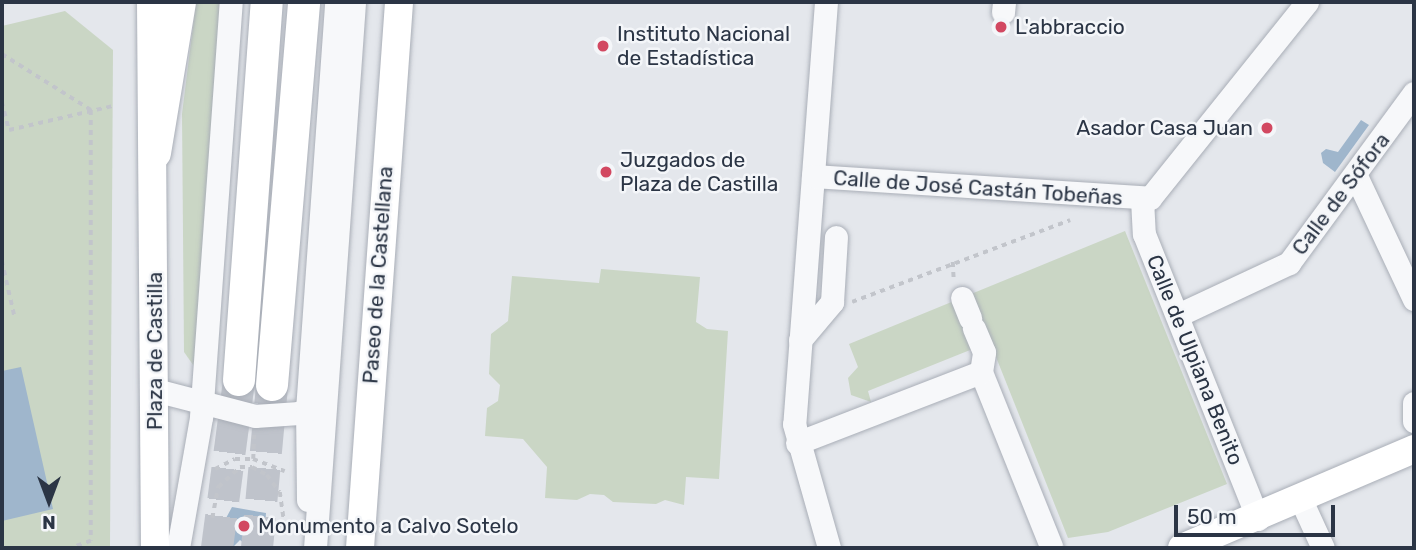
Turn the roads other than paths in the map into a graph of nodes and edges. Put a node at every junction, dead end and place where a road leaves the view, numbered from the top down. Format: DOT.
graph roads {
  1 [pos="151,2"];
  2 [pos="180,2"];
  3 [pos="231,2"];
  4 [pos="267,2"];
  5 [pos="304,2"];
  6 [pos="336,2"];
  7 [pos="354,2"];
  8 [pos="399,2"];
  9 [pos="826,2"];
  10 [pos="1307,2"];
  11 [pos="1414,93"];
  12 [pos="155,153"];
  13 [pos="813,176"];
  14 [pos="1356,176"];
  15 [pos="1143,199"];
  16 [pos="836,237"];
  17 [pos="1414,299"];
  18 [pos="969,315"];
  19 [pos="1178,315"];
  20 [pos="800,340"];
  21 [pos="981,372"];
  22 [pos="239,380"];
  23 [pos="272,385"];
  24 [pos="155,390"];
  25 [pos="1414,402"];
  26 [pos="201,405"];
  27 [pos="307,408"];
  28 [pos="1414,421"];
  29 [pos="797,443"];
  30 [pos="1414,449"];
  31 [pos="1301,500"];
  32 [pos="1258,519"];
  33 [pos="1051,546"];
  34 [pos="155,548"];
  35 [pos="178,548"];
  36 [pos="310,548"];
  37 [pos="315,548"];
  38 [pos="360,548"];
  39 [pos="829,548"];
  40 [pos="1182,548"];
  41 [pos="1323,548"];
  1 -- 12 [label="main road"];
  2 -- 12 [label="highway"];
  3 -- 26 [label="street"];
  4 -- 22 [label="highway"];
  5 -- 23 [label="highway"];
  6 -- 27 [label="street"];
  7 -- 37 [label="street"];
  8 -- 38 [label="main road, Paseo de la Castellana"];
  9 -- 13 [label="street"];
  10 -- 15 [label="street"];
  11 -- 14 [label="street, Calle de Sófora"];
  12 -- 24 [label="main road, Plaza de Castilla"];
  13 -- 15 [label="street, Calle de José Castán Tobeñas"];
  13 -- 20 [label="street"];
  14 -- 17 [label="street"];
  14 -- 19 [label="street, Calle de Sófora"];
  15 -- 19 [label="street, Calle de Ulpiana Benito"];
  16 -- 20 [label="street"];
  18 -- 21 [label="street"];
  19 -- 32 [label="street, Calle de Ulpiana Benito"];
  20 -- 29 [label="street"];
  21 -- 29 [label="street"];
  21 -- 33 [label="street"];
  24 -- 26 [label="street"];
  24 -- 34 [label="main road, Plaza de Castilla"];
  25 -- 28 [label="street"];
  26 -- 27 [label="street"];
  26 -- 35 [label="street"];
  27 -- 36 [label="street"];
  29 -- 39 [label="street"];
  30 -- 31 [label="main road"];
  31 -- 32 [label="main road"];
  31 -- 41 [label="street"];
  32 -- 40 [label="main road"];
}
